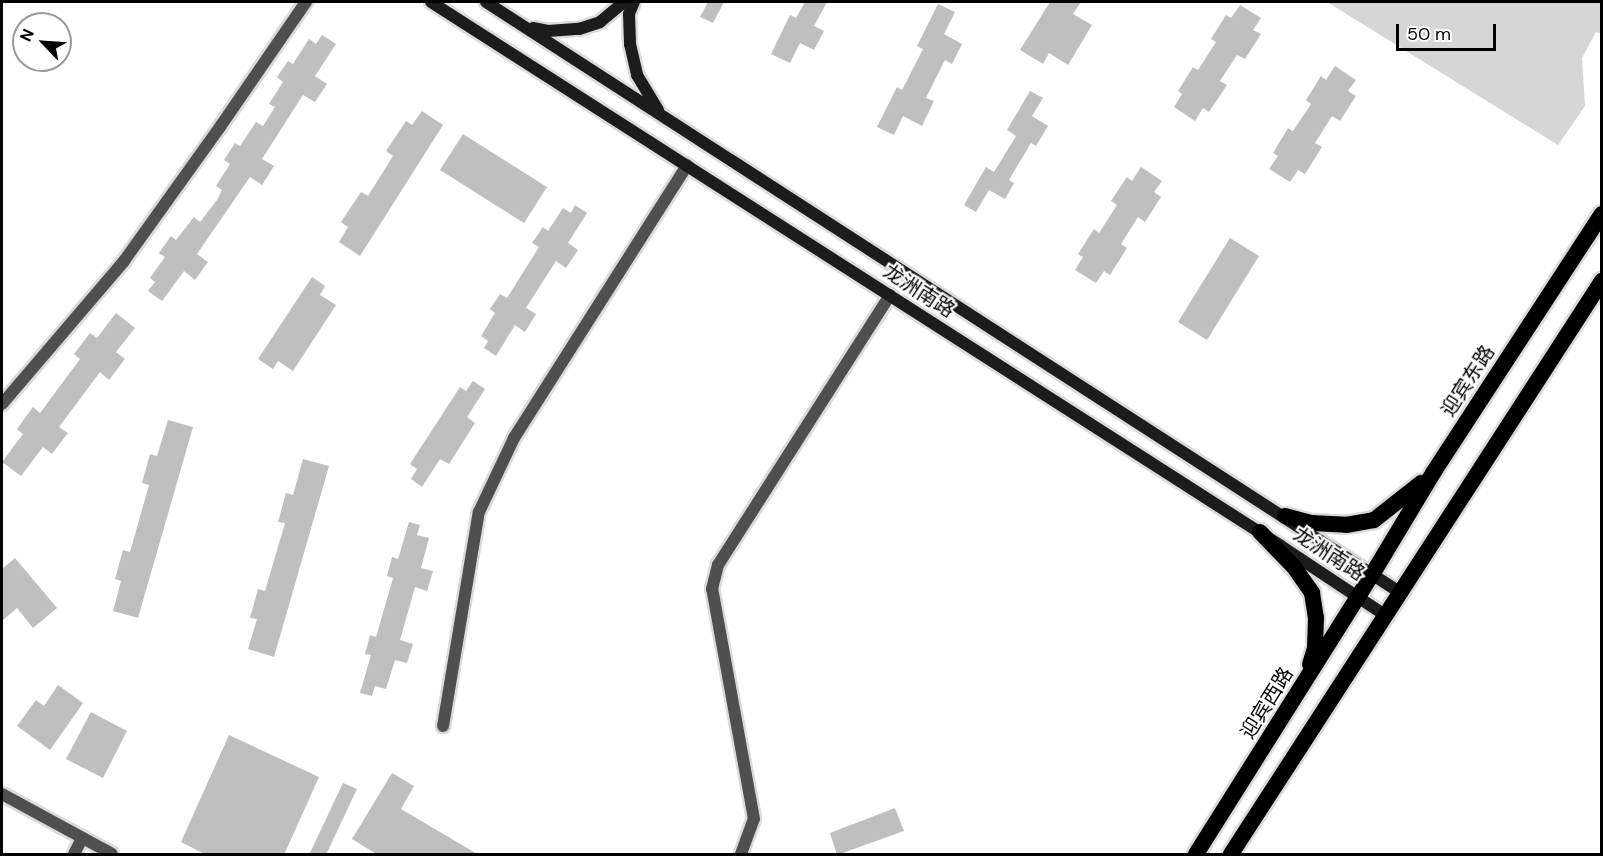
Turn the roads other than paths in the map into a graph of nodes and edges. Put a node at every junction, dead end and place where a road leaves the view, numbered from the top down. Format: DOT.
graph roads {
  1 [pos="306,2"];
  2 [pos="431,2"];
  3 [pos="486,2"];
  4 [pos="624,2"];
  5 [pos="634,2"];
  6 [pos="525,27"];
  7 [pos="660,113"];
  8 [pos="687,165"];
  9 [pos="1602,214"];
  10 [pos="1602,281"];
  11 [pos="890,295"];
  12 [pos="2,404"];
  13 [pos="1433,473"];
  14 [pos="1285,516"];
  15 [pos="1260,532"];
  16 [pos="1373,573"];
  17 [pos="1401,593"];
  18 [pos="1358,597"];
  19 [pos="1385,615"];
  20 [pos="1306,681"];
  21 [pos="443,726"];
  22 [pos="2,794"];
  23 [pos="82,838"];
  24 [pos="74,855"];
  25 [pos="112,855"];
  26 [pos="741,855"];
  27 [pos="1196,855"];
  28 [pos="1231,855"];
  1 -- 12 [label="street"];
  2 -- 8 [label="main road, 龙洲南路"];
  3 -- 6 [label="main road, 龙洲南路"];
  4 -- 6 [label="main road"];
  5 -- 7 [label="main road"];
  6 -- 7 [label="main road, 龙洲南路"];
  7 -- 14 [label="main road, 龙洲南路"];
  8 -- 11 [label="main road, 龙洲南路"];
  8 -- 21 [label="street"];
  9 -- 13 [label="highway, 迎宾东路"];
  10 -- 17 [label="highway"];
  11 -- 15 [label="main road, 龙洲南路"];
  11 -- 26 [label="street"];
  13 -- 14 [label="highway"];
  13 -- 16 [label="highway, 迎宾东路"];
  14 -- 16 [label="main road, 龙洲南路"];
  15 -- 18 [label="main road, 龙洲南路"];
  15 -- 20 [label="highway"];
  16 -- 17 [label="main road, 龙洲南路"];
  16 -- 18 [label="highway, 迎宾西路"];
  17 -- 19 [label="highway"];
  18 -- 19 [label="main road, 龙洲南路"];
  18 -- 20 [label="highway, 迎宾西路"];
  19 -- 28 [label="highway"];
  20 -- 27 [label="highway, 迎宾西路"];
  22 -- 23 [label="street"];
  23 -- 24 [label="street"];
  23 -- 25 [label="street"];
}
